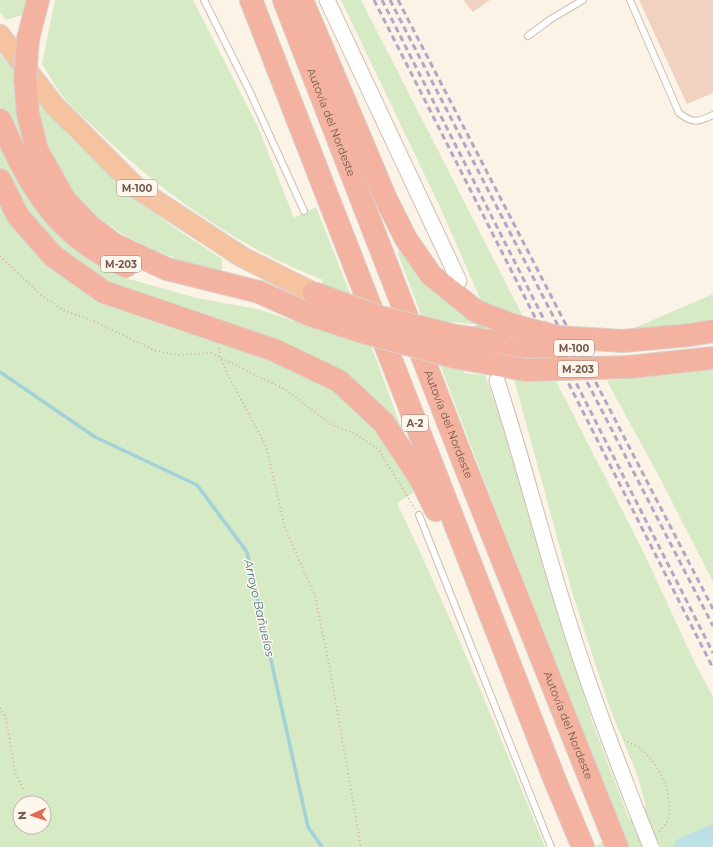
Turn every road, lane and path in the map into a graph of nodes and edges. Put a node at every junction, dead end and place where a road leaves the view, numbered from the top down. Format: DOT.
graph roads {
  1 [pos="38,0"];
  2 [pos="204,0"];
  3 [pos="251,0"];
  4 [pos="284,0"];
  5 [pos="302,0"];
  6 [pos="327,0"];
  7 [pos="583,0"];
  8 [pos="630,0"];
  9 [pos="0,35"];
  10 [pos="528,36"];
  11 [pos="713,116"];
  12 [pos="0,120"];
  13 [pos="0,180"];
  14 [pos="304,211"];
  15 [pos="0,256"];
  16 [pos="459,280"];
  17 [pos="314,293"];
  18 [pos="308,314"];
  19 [pos="217,330"];
  20 [pos="713,331"];
  21 [pos="713,340"];
  22 [pos="626,352"];
  23 [pos="220,357"];
  24 [pos="713,358"];
  25 [pos="497,381"];
  26 [pos="419,515"];
  27 [pos="0,708"];
  28 [pos="609,739"];
  29 [pos="554,778"];
  30 [pos="24,791"];
  31 [pos="654,841"];
  32 [pos="583,846"];
  33 [pos="361,847"];
  34 [pos="551,847"];
  35 [pos="617,847"];
  1 -- 18 [label="highway, bridge"];
  2 -- 14 [label="lane"];
  3 -- 29 [label="highway, A-2"];
  4 -- 35 [label="highway, Autovía del Nordeste / A-2"];
  5 -- 22 [label="highway, bridge"];
  6 -- 16 [label="street"];
  7 -- 10 [label="lane"];
  8 -- 11 [label="lane"];
  9 -- 17 [label="highway, M-100"];
  12 -- 18 [label="highway, M-203"];
  13 -- 19 [label="highway, A-2"];
  15 -- 23 [label="path"];
  17 -- 22 [label="highway, M-100, bridge"];
  18 -- 22 [label="highway, M-203, bridge"];
  19 -- 23 [label="path"];
  19 -- 29 [label="highway, A-2"];
  20 -- 22 [label="highway"];
  21 -- 22 [label="highway, M-203"];
  22 -- 24 [label="highway, M-203"];
  23 -- 26 [label="path"];
  23 -- 33 [label="path"];
  25 -- 28 [label="street"];
  26 -- 34 [label="lane"];
  27 -- 30 [label="path"];
  28 -- 31 [label="street, bridge"];
  28 -- 31 [label="path"];
  29 -- 32 [label="highway, A-2"];
}
